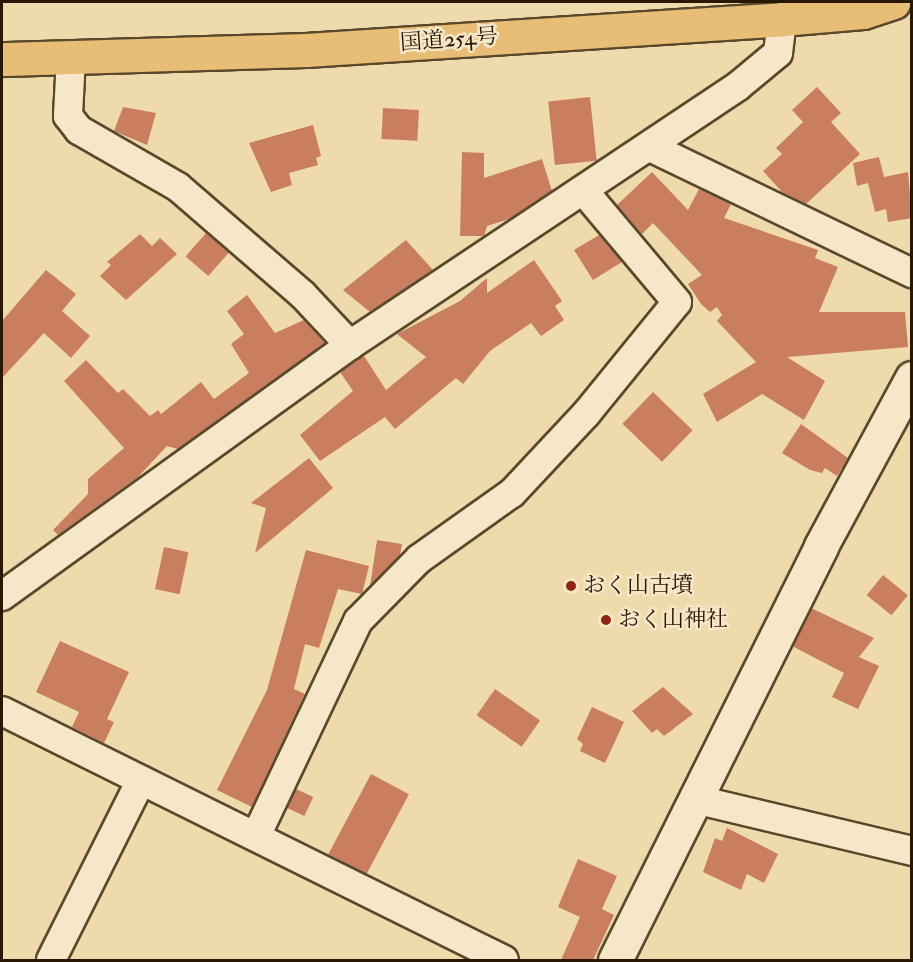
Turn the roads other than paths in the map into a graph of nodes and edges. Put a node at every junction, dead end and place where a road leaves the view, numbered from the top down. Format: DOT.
graph roads {
  1 [pos="893,2"];
  2 [pos="782,19"];
  3 [pos="71,58"];
  4 [pos="2,59"];
  5 [pos="650,147"];
  6 [pos="584,191"];
  7 [pos="912,273"];
  8 [pos="350,345"];
  9 [pos="912,378"];
  10 [pos="2,596"];
  11 [pos="2,711"];
  12 [pos="141,780"];
  13 [pos="694,800"];
  14 [pos="256,836"];
  15 [pos="912,851"];
  16 [pos="51,960"];
  17 [pos="504,960"];
  18 [pos="615,960"];
  1 -- 2 [label="highway, 国道254号"];
  2 -- 3 [label="highway, 国道254号"];
  2 -- 5 [label="street"];
  3 -- 4 [label="highway, 国道254号"];
  3 -- 8 [label="street"];
  5 -- 6 [label="street"];
  5 -- 7 [label="street"];
  6 -- 8 [label="street"];
  6 -- 14 [label="street"];
  8 -- 10 [label="street"];
  9 -- 13 [label="street"];
  11 -- 12 [label="street"];
  12 -- 14 [label="street"];
  12 -- 16 [label="street"];
  13 -- 15 [label="street"];
  13 -- 18 [label="street"];
  14 -- 17 [label="street"];
}
